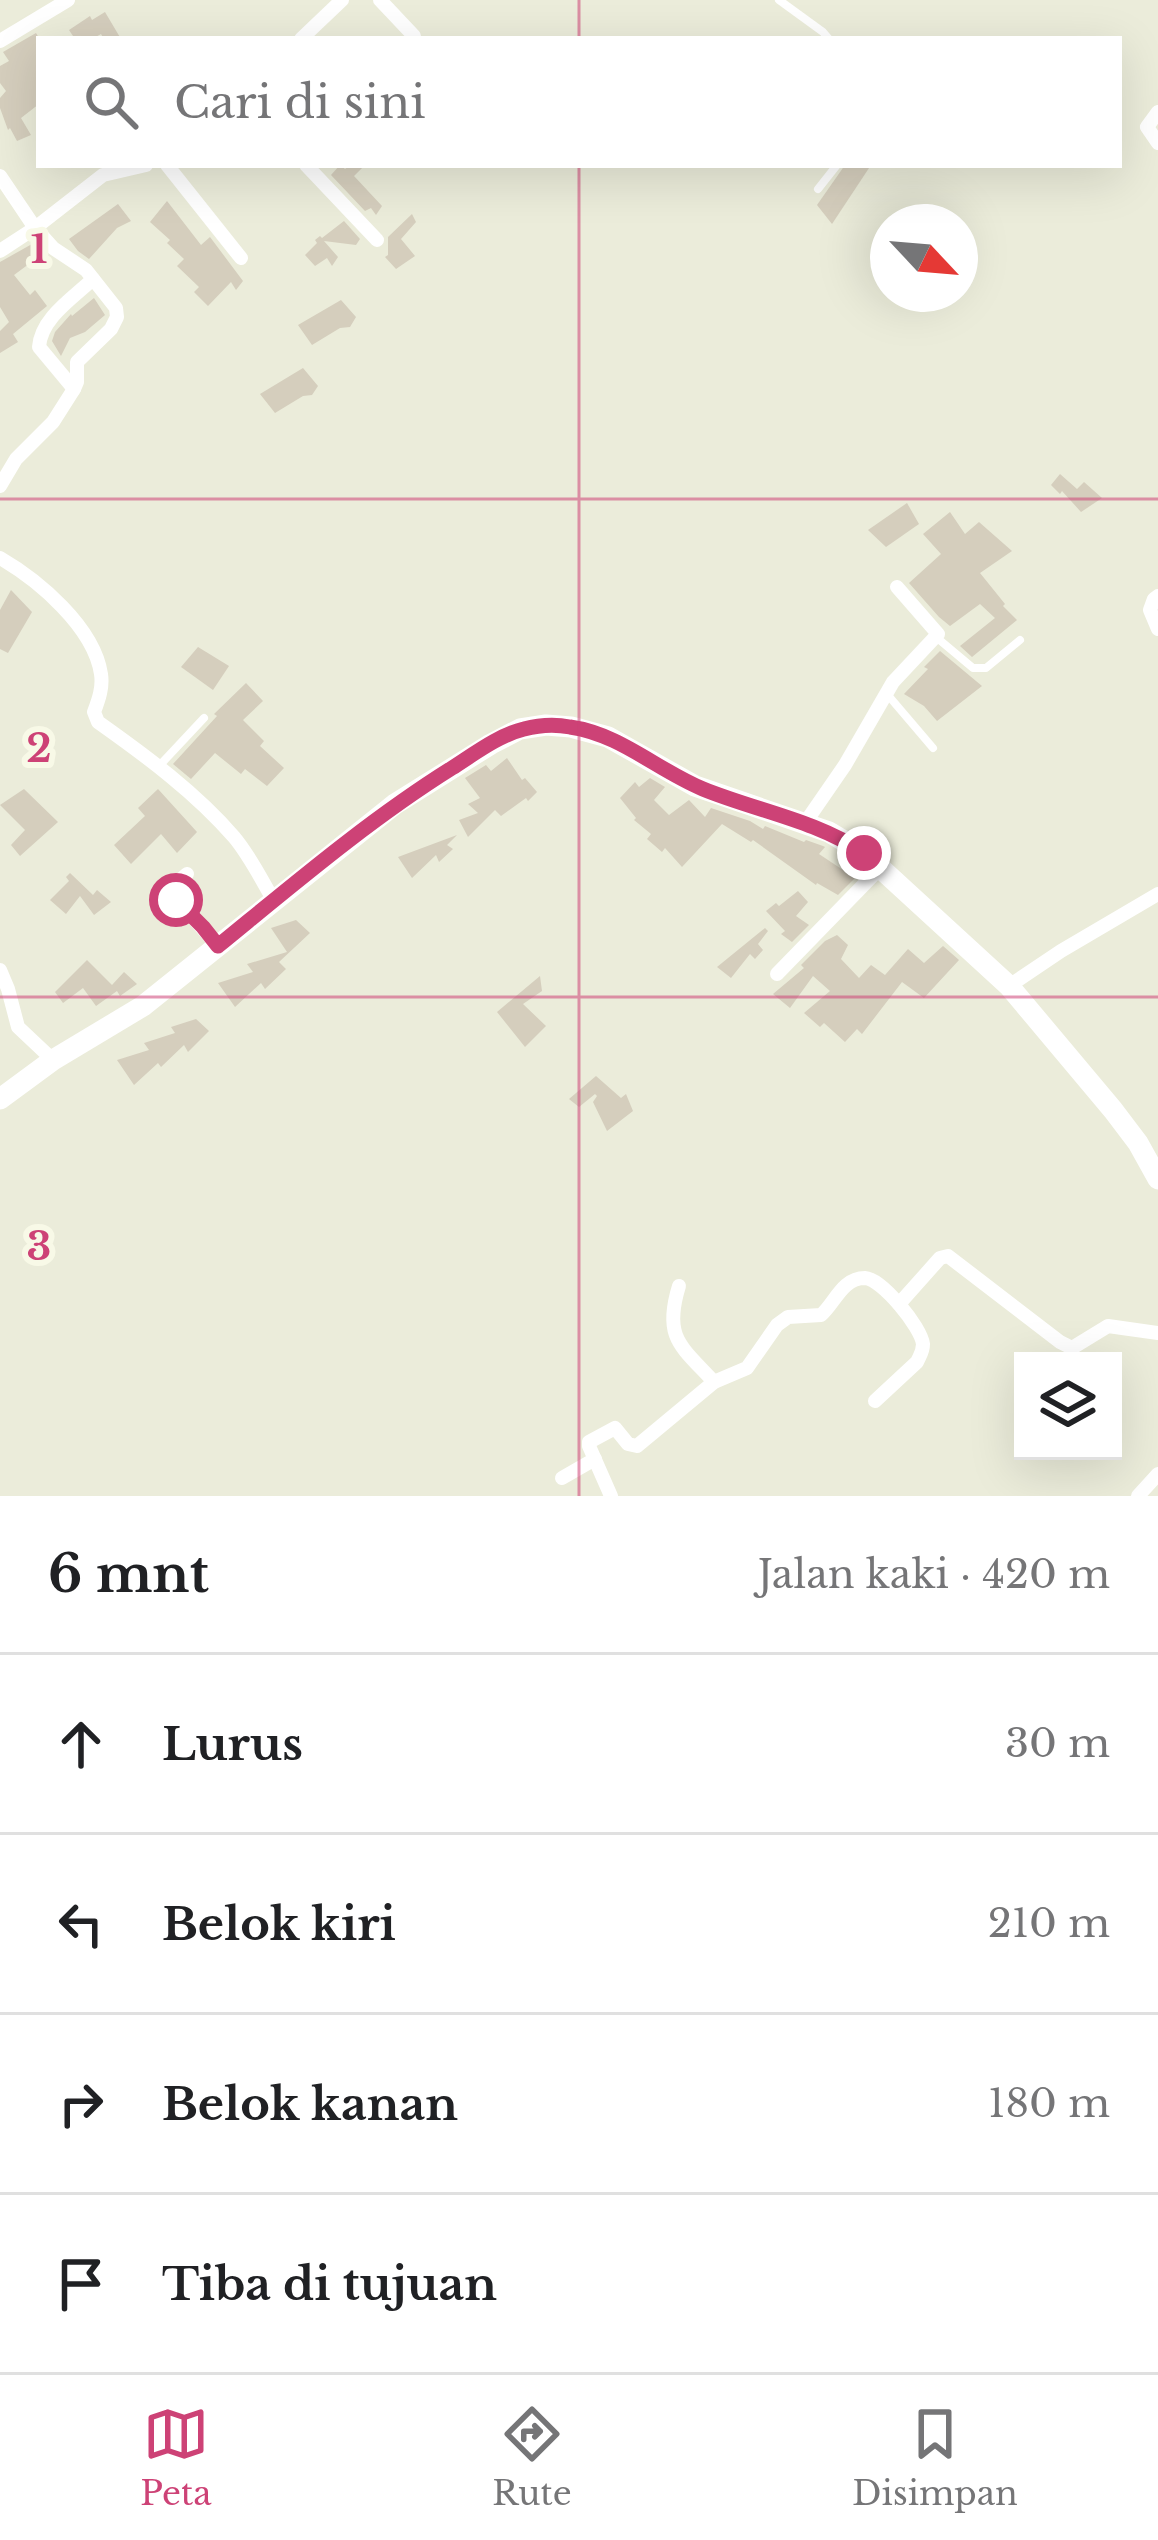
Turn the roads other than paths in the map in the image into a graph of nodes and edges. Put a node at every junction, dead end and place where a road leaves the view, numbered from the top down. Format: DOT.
graph roads {
  1 [pos="68,0"];
  2 [pos="342,0"];
  3 [pos="380,0"];
  4 [pos="779,0"];
  5 [pos="305,36"];
  6 [pos="414,36"];
  7 [pos="827,36"];
  8 [pos="0,41"];
  9 [pos="1158,112"];
  10 [pos="1158,143"];
  11 [pos="133,168"];
  12 [pos="169,168"];
  13 [pos="310,168"];
  14 [pos="835,168"];
  15 [pos="0,176"];
  16 [pos="818,189"];
  17 [pos="35,229"];
  18 [pos="377,240"];
  19 [pos="0,251"];
  20 [pos="241,258"];
  21 [pos="93,278"];
  22 [pos="74,389"];
  23 [pos="0,486"];
  24 [pos="0,558"];
  25 [pos="897,587"];
  26 [pos="1158,596"];
  27 [pos="1158,629"];
  28 [pos="937,638"];
  29 [pos="1020,640"];
  30 [pos="887,694"];
  31 [pos="204,718"];
  32 [pos="933,748"];
  33 [pos="158,767"];
  34 [pos="805,823"];
  35 [pos="881,867"];
  36 [pos="187,874"];
  37 [pos="1158,894"];
  38 [pos="274,901"];
  39 [pos="218,946"];
  40 [pos="0,970"];
  41 [pos="777,974"];
  42 [pos="1009,986"];
  43 [pos="53,1060"];
  44 [pos="0,1099"];
  45 [pos="1158,1179"];
  46 [pos="679,1286"];
  47 [pos="899,1304"];
  48 [pos="1156,1336"];
  49 [pos="714,1382"];
  50 [pos="875,1401"];
  51 [pos="595,1459"];
  52 [pos="1158,1474"];
  53 [pos="562,1478"];
  54 [pos="611,1496"];
  55 [pos="1138,1496"];
  1 -- 8 [label="street"];
  2 -- 5 [label="street"];
  3 -- 6 [label="street"];
  4 -- 7 [label="lane"];
  9 -- 10 [label="street"];
  11 -- 17 [label="street"];
  12 -- 20 [label="street"];
  13 -- 18 [label="street"];
  14 -- 16 [label="lane"];
  15 -- 17 [label="street"];
  17 -- 19 [label="street"];
  17 -- 21 [label="street"];
  21 -- 22 [label="street"];
  21 -- 22 [label="street"];
  22 -- 23 [label="street"];
  24 -- 33 [label="street"];
  25 -- 28 [label="street"];
  26 -- 27 [label="street"];
  28 -- 29 [label="lane"];
  28 -- 30 [label="street"];
  30 -- 32 [label="lane"];
  30 -- 34 [label="street"];
  31 -- 33 [label="lane"];
  33 -- 38 [label="street"];
  34 -- 35 [label="street"];
  34 -- 38 [label="street"];
  35 -- 41 [label="street"];
  35 -- 42 [label="street"];
  36 -- 39 [label="street"];
  37 -- 42 [label="street"];
  38 -- 39 [label="street"];
  39 -- 43 [label="street"];
  40 -- 43 [label="street"];
  42 -- 45 [label="street"];
  43 -- 44 [label="street"];
  46 -- 49 [label="street"];
  47 -- 48 [label="street"];
  47 -- 49 [label="street"];
  47 -- 50 [label="street"];
  49 -- 51 [label="street"];
  51 -- 53 [label="street"];
  51 -- 54 [label="street"];
  52 -- 55 [label="street"];
}
